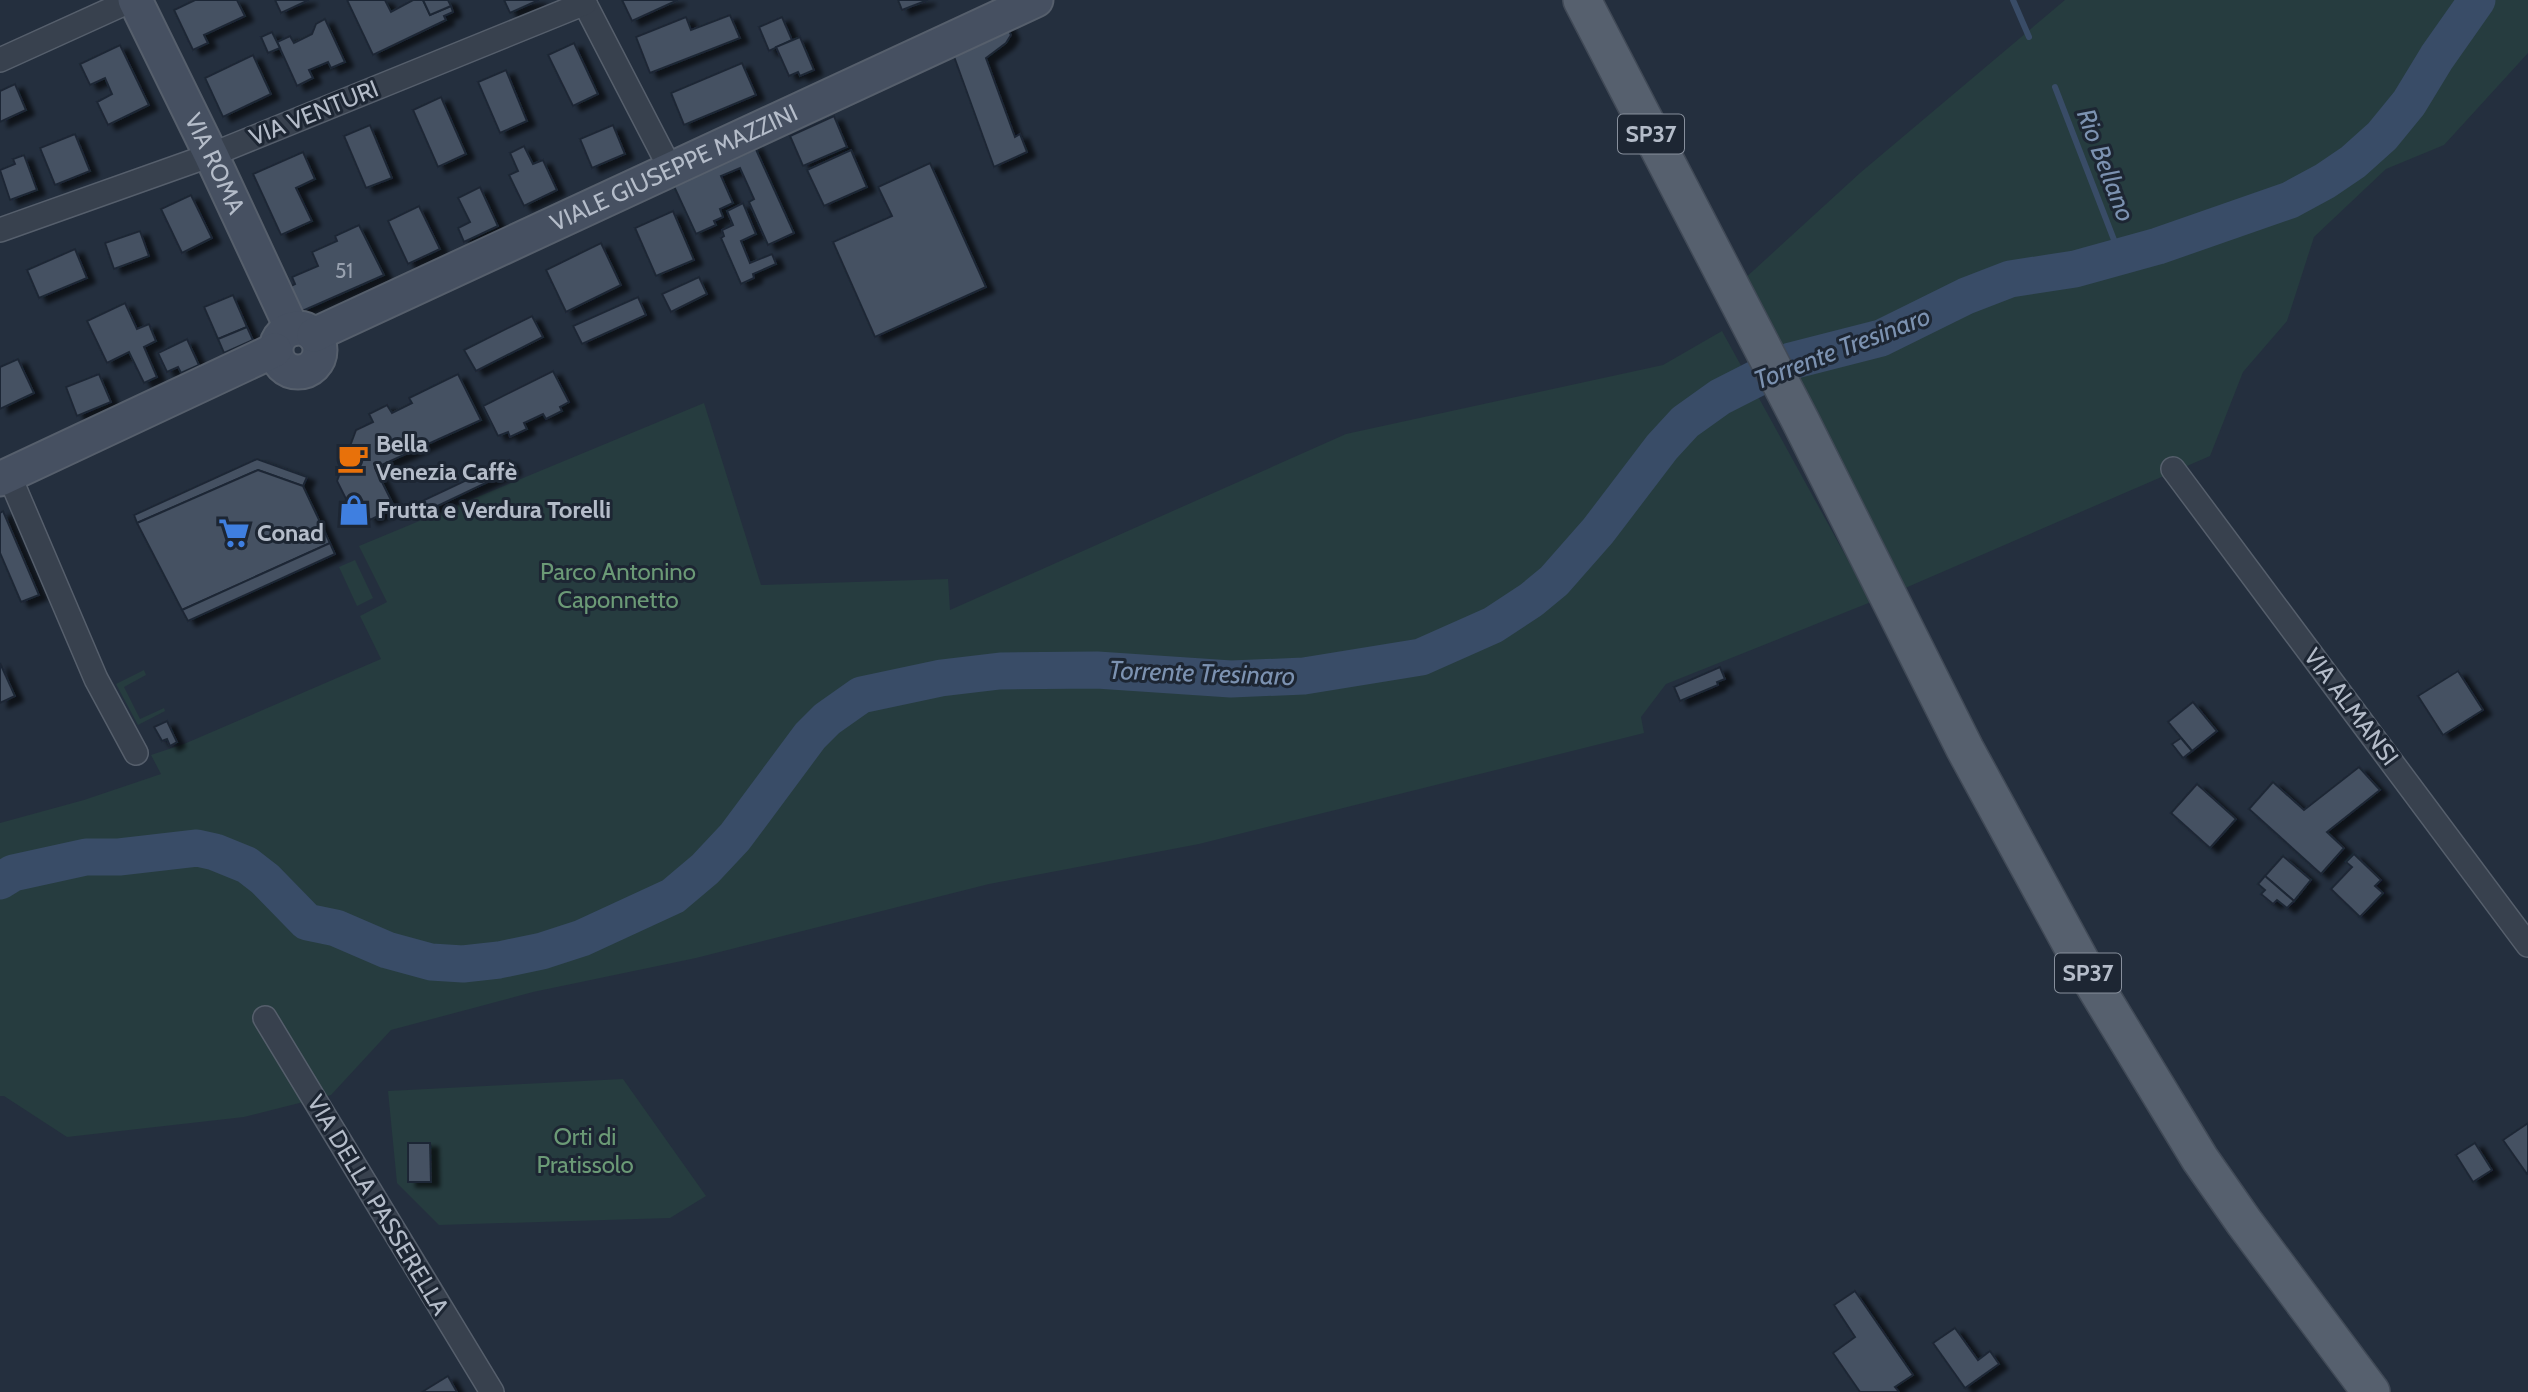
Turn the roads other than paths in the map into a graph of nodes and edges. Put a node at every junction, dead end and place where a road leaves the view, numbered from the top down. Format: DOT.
graph roads {
  1 [pos="133,0"];
  2 [pos="1036,0"];
  3 [pos="1582,0"];
  4 [pos="584,2"];
  5 [pos="0,60"];
  6 [pos="211,155"];
  7 [pos="670,168"];
  8 [pos="0,230"];
  9 [pos="294,338"];
  10 [pos="2173,469"];
  11 [pos="5,477"];
  12 [pos="136,753"];
  13 [pos="2528,945"];
  14 [pos="265,1018"];
  15 [pos="2371,1391"];
  16 [pos="492,1392"];
  1 -- 5 [label="street"];
  1 -- 6 [label="street, VIA ROMA"];
  2 -- 7 [label="street, VIALE GIUSEPPE MAZZINI"];
  3 -- 15 [label="main road, SP37"];
  4 -- 6 [label="street, VIA VENTURI"];
  4 -- 7 [label="street"];
  6 -- 8 [label="street, VIA VENTURI"];
  6 -- 9 [label="street, VIA ROMA"];
  7 -- 9 [label="street, VIALE GIUSEPPE MAZZINI"];
  9 -- 11 [label="street, VIALE GIUSEPPE MAZZINI"];
  10 -- 13 [label="street, VIA ALMANSI"];
  11 -- 12 [label="street"];
  14 -- 16 [label="street, VIA DELLA PASSERELLA"];
}
